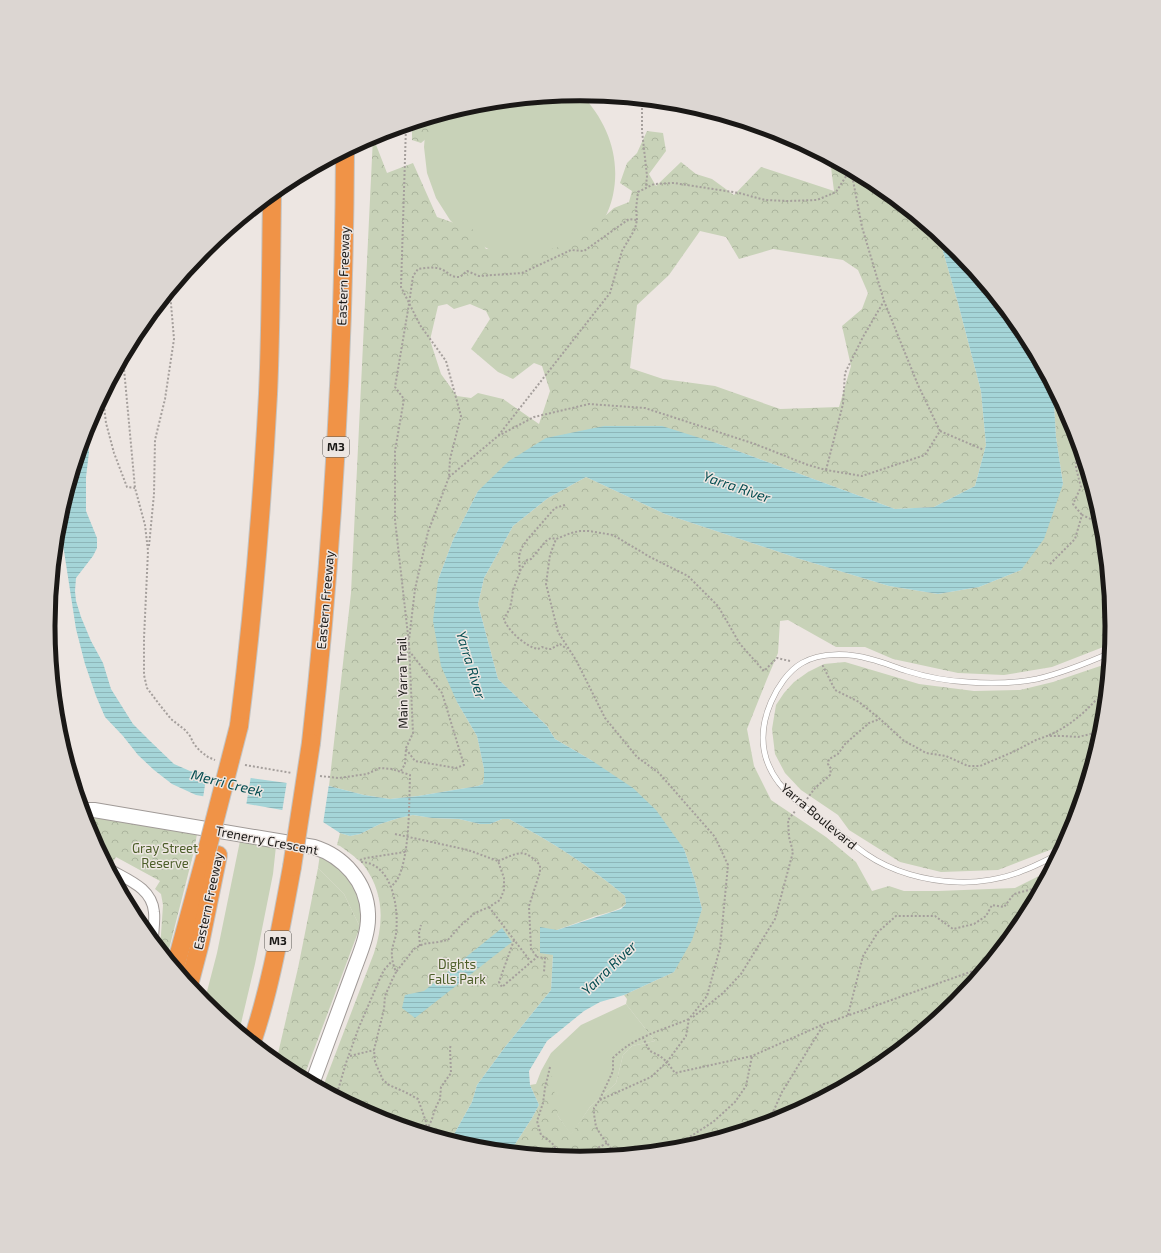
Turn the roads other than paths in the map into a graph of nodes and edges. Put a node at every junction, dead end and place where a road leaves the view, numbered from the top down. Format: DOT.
graph roads {
  1 [pos="346,156"];
  2 [pos="272,202"];
  3 [pos="1105,655"];
  4 [pos="89,811"];
  5 [pos="212,854"];
  6 [pos="1053,856"];
  7 [pos="117,873"];
  8 [pos="153,931"];
  9 [pos="177,963"];
  10 [pos="191,979"];
  11 [pos="254,1037"];
  12 [pos="314,1079"];
  1 -- 11 [label="highway, Eastern Freeway / M3, bridge"];
  2 -- 5 [label="highway, Eastern Freeway, bridge"];
  3 -- 6 [label="lane, Yarra Boulevard"];
  4 -- 12 [label="street, Trenerry Crescent"];
  5 -- 9 [label="highway"];
  5 -- 10 [label="highway, Eastern Freeway"];
  7 -- 8 [label="street"];
}
